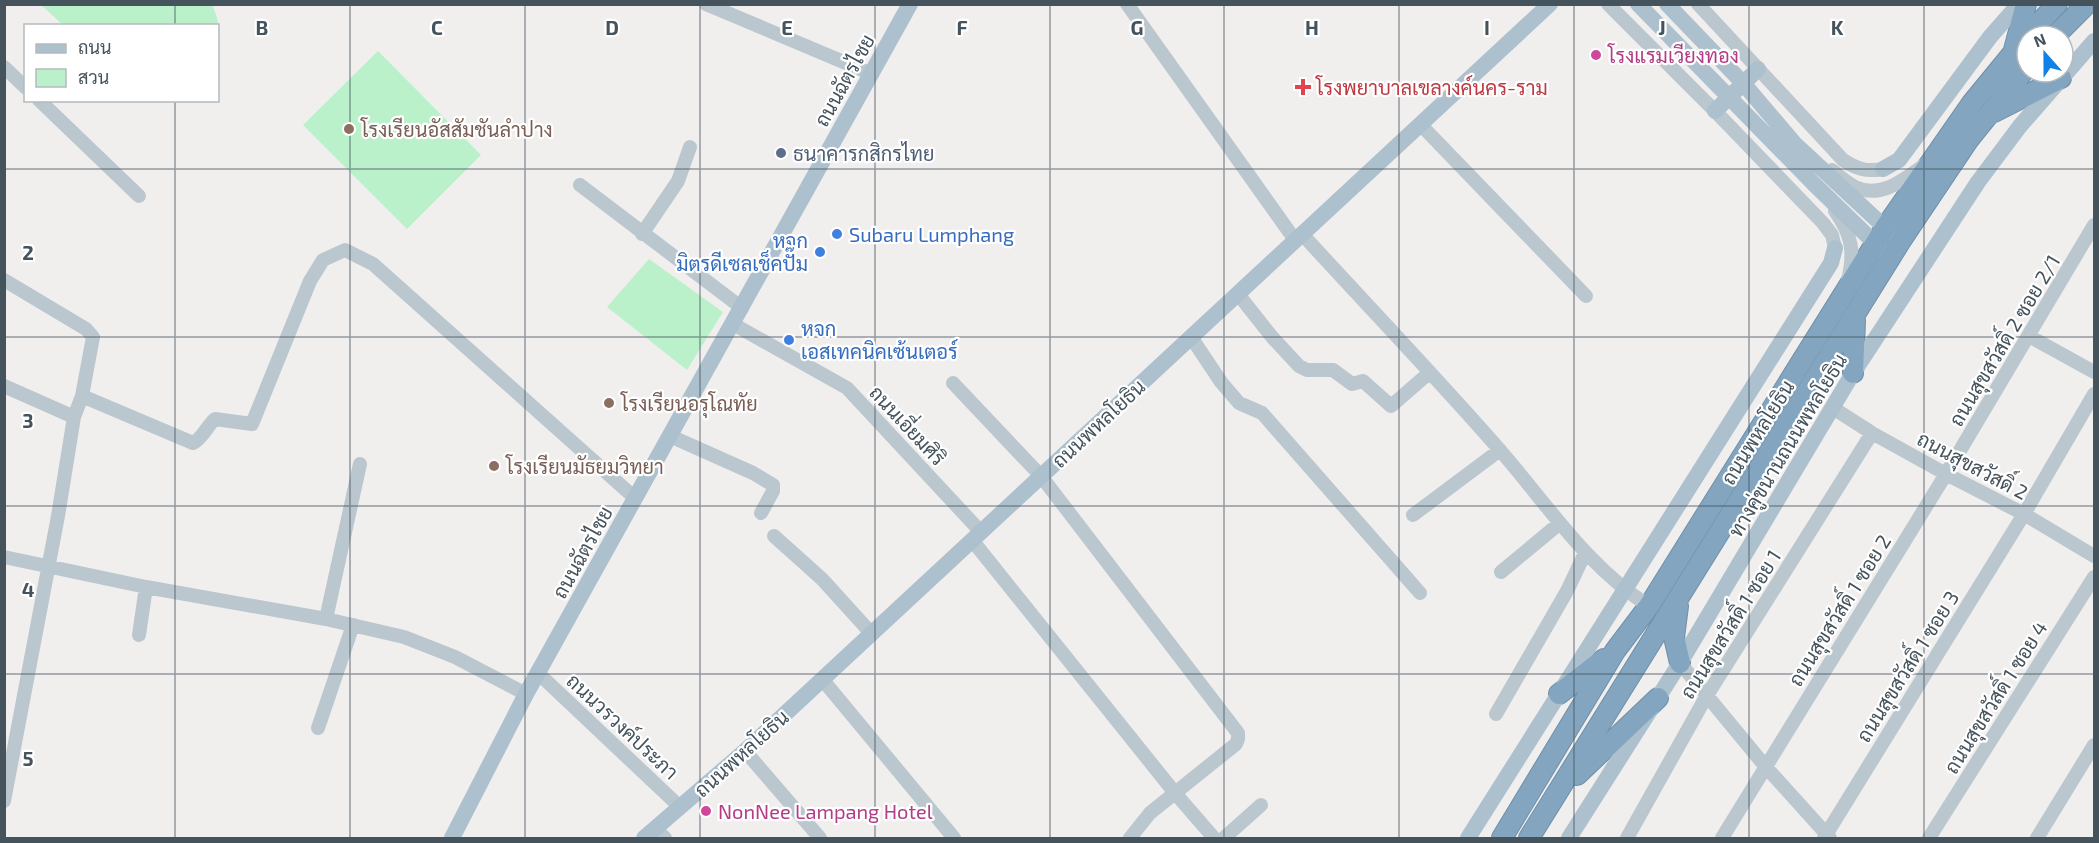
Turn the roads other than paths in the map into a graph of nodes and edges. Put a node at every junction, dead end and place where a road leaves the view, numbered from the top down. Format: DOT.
graph roads {
  1 [pos="706,4"];
  2 [pos="910,4"];
  3 [pos="1127,4"];
  4 [pos="1550,4"];
  5 [pos="1608,4"];
  6 [pos="1638,4"];
  7 [pos="1667,4"];
  8 [pos="1698,4"];
  9 [pos="2019,4"];
  10 [pos="2025,4"];
  11 [pos="2057,4"];
  12 [pos="2087,4"];
  13 [pos="2024,24"];
  14 [pos="2039,24"];
  15 [pos="2067,24"];
  16 [pos="2094,41"];
  17 [pos="2015,51"];
  18 [pos="2075,62"];
  19 [pos="4,68"];
  20 [pos="1758,69"];
  21 [pos="872,74"];
  22 [pos="2015,82"];
  23 [pos="1743,83"];
  24 [pos="2050,84"];
  25 [pos="2056,84"];
  26 [pos="24,86"];
  27 [pos="1729,97"];
  28 [pos="41,102"];
  29 [pos="1715,111"];
  30 [pos="1989,114"];
  31 [pos="1420,124"];
  32 [pos="1794,142"];
  33 [pos="690,147"];
  34 [pos="1933,160"];
  35 [pos="1883,169"];
  36 [pos="1814,184"];
  37 [pos="580,185"];
  38 [pos="139,196"];
  39 [pos="2094,225"];
  40 [pos="642,234"];
  41 [pos="1879,236"];
  42 [pos="1299,237"];
  43 [pos="1835,248"];
  44 [pos="1895,250"];
  45 [pos="4,280"];
  46 [pos="1847,288"];
  47 [pos="1238,294"];
  48 [pos="1586,296"];
  49 [pos="742,308"];
  50 [pos="1855,317"];
  51 [pos="733,324"];
  52 [pos="2028,336"];
  53 [pos="1191,337"];
  54 [pos="2094,372"];
  55 [pos="1429,373"];
  56 [pos="1853,373"];
  57 [pos="953,383"];
  58 [pos="4,386"];
  59 [pos="2094,394"];
  60 [pos="82,396"];
  61 [pos="1833,408"];
  62 [pos="74,417"];
  63 [pos="1872,433"];
  64 [pos="670,436"];
  65 [pos="1500,450"];
  66 [pos="360,464"];
  67 [pos="1946,474"];
  68 [pos="1041,476"];
  69 [pos="635,498"];
  70 [pos="761,513"];
  71 [pos="2024,514"];
  72 [pos="1413,515"];
  73 [pos="1560,523"];
  74 [pos="774,536"];
  75 [pos="976,536"];
  76 [pos="1585,553"];
  77 [pos="4,556"];
  78 [pos="2094,556"];
  79 [pos="47,567"];
  80 [pos="1501,572"];
  81 [pos="2094,577"];
  82 [pos="146,587"];
  83 [pos="1624,591"];
  84 [pos="1420,593"];
  85 [pos="1678,600"];
  86 [pos="1649,606"];
  87 [pos="326,619"];
  88 [pos="353,625"];
  89 [pos="871,633"];
  90 [pos="139,635"];
  91 [pos="1615,651"];
  92 [pos="1680,663"];
  93 [pos="538,673"];
  94 [pos="822,680"];
  95 [pos="526,694"];
  96 [pos="1559,694"];
  97 [pos="1706,697"];
  98 [pos="1658,699"];
  99 [pos="1496,714"];
  100 [pos="318,728"];
  101 [pos="2094,745"];
  102 [pos="745,751"];
  103 [pos="1765,766"];
  104 [pos="1175,794"];
  105 [pos="1556,796"];
  106 [pos="4,801"];
  107 [pos="1261,805"];
  108 [pos="680,807"];
  109 [pos="655,835"];
  110 [pos="1827,837"];
  111 [pos="452,838"];
  112 [pos="820,838"];
  113 [pos="954,838"];
  114 [pos="1130,838"];
  115 [pos="1214,838"];
  116 [pos="1224,838"];
  117 [pos="1468,838"];
  118 [pos="1502,838"];
  119 [pos="1529,838"];
  120 [pos="1569,838"];
  121 [pos="1627,838"];
  122 [pos="1722,838"];
  123 [pos="1929,838"];
  124 [pos="2037,838"];
  1 -- 21 [label="street"];
  2 -- 21 [label="main road, ถนนฉัตรไชย"];
  3 -- 42 [label="street"];
  4 -- 31 [label="main road, ถนนพหลโยธิน"];
  5 -- 29 [label="street"];
  6 -- 27 [label="main road"];
  7 -- 23 [label="main road"];
  8 -- 20 [label="street"];
  9 -- 35 [label="main road"];
  10 -- 13 [label="highway"];
  11 -- 14 [label="highway, ถนนพหลโยธิน"];
  12 -- 15 [label="highway"];
  16 -- 18 [label="main road, ทางคู่ขนานถนนพหลโยธิน"];
  17 -- 34 [label="highway, ถนนพหลโยธิน"];
  19 -- 26 [label="street"];
  20 -- 23 [label="main road"];
  20 -- 35 [label="street"];
  21 -- 49 [label="main road, ถนนฉัตรไชย"];
  22 -- 30 [label="highway, ถนนพหลโยธิน"];
  23 -- 27 [label="main road"];
  23 -- 32 [label="main road"];
  24 -- 30 [label="highway"];
  25 -- 56 [label="main road, ทางคู่ขนานถนนพหลโยธิน"];
  27 -- 29 [label="main road"];
  27 -- 36 [label="main road"];
  28 -- 38 [label="street"];
  29 -- 43 [label="street"];
  30 -- 44 [label="highway, ถนนพหลโยธิน"];
  31 -- 42 [label="main road, ถนนพหลโยธิน"];
  31 -- 48 [label="street"];
  32 -- 34 [label="street"];
  32 -- 41 [label="main road"];
  33 -- 40 [label="street"];
  34 -- 41 [label="highway, ถนนพหลโยธิน"];
  36 -- 41 [label="main road"];
  36 -- 46 [label="street"];
  37 -- 40 [label="street"];
  39 -- 52 [label="street, ถนนสุขสวัสดิ์ 2 ซอย 2/1"];
  40 -- 49 [label="street"];
  41 -- 44 [label="main road"];
  41 -- 46 [label="highway, ถนนพหลโยธิน"];
  42 -- 47 [label="main road, ถนนพหลโยธิน"];
  42 -- 55 [label="street"];
  43 -- 83 [label="main road"];
  44 -- 50 [label="highway, ถนนพหลโยธิน"];
  45 -- 60 [label="street"];
  46 -- 86 [label="highway, ถนนพหลโยธิน"];
  47 -- 53 [label="main road, ถนนพหลโยธิน"];
  47 -- 55 [label="street"];
  49 -- 51 [label="main road, ถนนฉัตรไชย"];
  50 -- 56 [label="highway"];
  50 -- 85 [label="highway, ถนนพหลโยธิน"];
  51 -- 64 [label="main road, ถนนฉัตรไชย"];
  51 -- 75 [label="street, ถนนเอี่ยมศิริ"];
  52 -- 54 [label="street"];
  52 -- 67 [label="street, ถนนสุขสวัสดิ์ 2 ซอย 2/1"];
  53 -- 68 [label="main road, ถนนพหลโยธิน"];
  53 -- 84 [label="street"];
  55 -- 65 [label="street"];
  56 -- 61 [label="main road, ทางคู่ขนานถนนพหลโยธิน"];
  57 -- 68 [label="street"];
  58 -- 62 [label="street"];
  59 -- 71 [label="street, ถนนสุขสวัสดิ์ 1 ซอย 3"];
  60 -- 62 [label="street"];
  60 -- 69 [label="street"];
  61 -- 63 [label="street, ถนนสุขสวัสดิ์ 2"];
  61 -- 92 [label="main road, ทางคู่ขนานถนนพหลโยธิน"];
  62 -- 79 [label="street"];
  63 -- 67 [label="street, ถนนสุขสวัสดิ์ 2"];
  63 -- 97 [label="street, ถนนสุขสวัสดิ์ 1 ซอย 1"];
  64 -- 69 [label="main road, ถนนฉัตรไชย"];
  64 -- 70 [label="street"];
  65 -- 72 [label="street"];
  65 -- 73 [label="street"];
  66 -- 87 [label="street"];
  67 -- 71 [label="street, ถนนสุขสวัสดิ์ 2"];
  67 -- 103 [label="street, ถนนสุขสวัสดิ์ 1 ซอย 2"];
  68 -- 75 [label="main road, ถนนพหลโยธิน"];
  68 -- 104 [label="street"];
  69 -- 93 [label="main road, ถนนฉัตรไชย"];
  71 -- 78 [label="street, ถนนสุขสวัสดิ์ 2"];
  71 -- 110 [label="street, ถนนสุขสวัสดิ์ 1 ซอย 3"];
  73 -- 76 [label="street"];
  73 -- 80 [label="street"];
  74 -- 89 [label="street"];
  75 -- 89 [label="main road, ถนนพหลโยธิน"];
  75 -- 104 [label="street, ถนนเอี่ยมศิริ"];
  76 -- 83 [label="street"];
  76 -- 99 [label="street"];
  77 -- 79 [label="street"];
  79 -- 82 [label="street"];
  79 -- 106 [label="street"];
  81 -- 123 [label="street, ถนนสุขสวัสดิ์ 1 ซอย 4"];
  82 -- 87 [label="street"];
  82 -- 90 [label="street"];
  83 -- 86 [label="street"];
  83 -- 96 [label="main road"];
  85 -- 92 [label="highway"];
  85 -- 105 [label="highway, ถนนพหลโยธิน"];
  86 -- 91 [label="highway, ถนนพหลโยธิน"];
  87 -- 88 [label="street"];
  88 -- 95 [label="street"];
  88 -- 100 [label="street"];
  89 -- 94 [label="main road, ถนนพหลโยธิน"];
  91 -- 96 [label="highway"];
  91 -- 118 [label="highway, ถนนพหลโยธิน"];
  92 -- 97 [label="street"];
  92 -- 98 [label="main road, ทางคู่ขนานถนนพหลโยธิน"];
  93 -- 95 [label="main road, ถนนฉัตรไชย"];
  93 -- 108 [label="street, ถนนวรวงค์ประภา"];
  94 -- 102 [label="main road, ถนนพหลโยธิน"];
  94 -- 113 [label="street"];
  95 -- 111 [label="main road, ถนนฉัตรไชย"];
  96 -- 117 [label="main road"];
  97 -- 103 [label="street"];
  97 -- 121 [label="street, ถนนสุขสวัสดิ์ 1 ซอย 1"];
  98 -- 105 [label="highway"];
  98 -- 120 [label="main road, ทางคู่ขนานถนนพหลโยธิน"];
  101 -- 124 [label="street"];
  102 -- 108 [label="main road, ถนนพหลโยธิน"];
  102 -- 112 [label="street"];
  103 -- 110 [label="street"];
  103 -- 122 [label="street, ถนนสุขสวัสดิ์ 1 ซอย 2"];
  104 -- 114 [label="street"];
  104 -- 115 [label="street, ถนนเอี่ยมศิริ"];
  105 -- 119 [label="highway, ถนนพหลโยธิน"];
  107 -- 116 [label="street"];
  108 -- 109 [label="main road, ถนนพหลโยธิน"];
}
